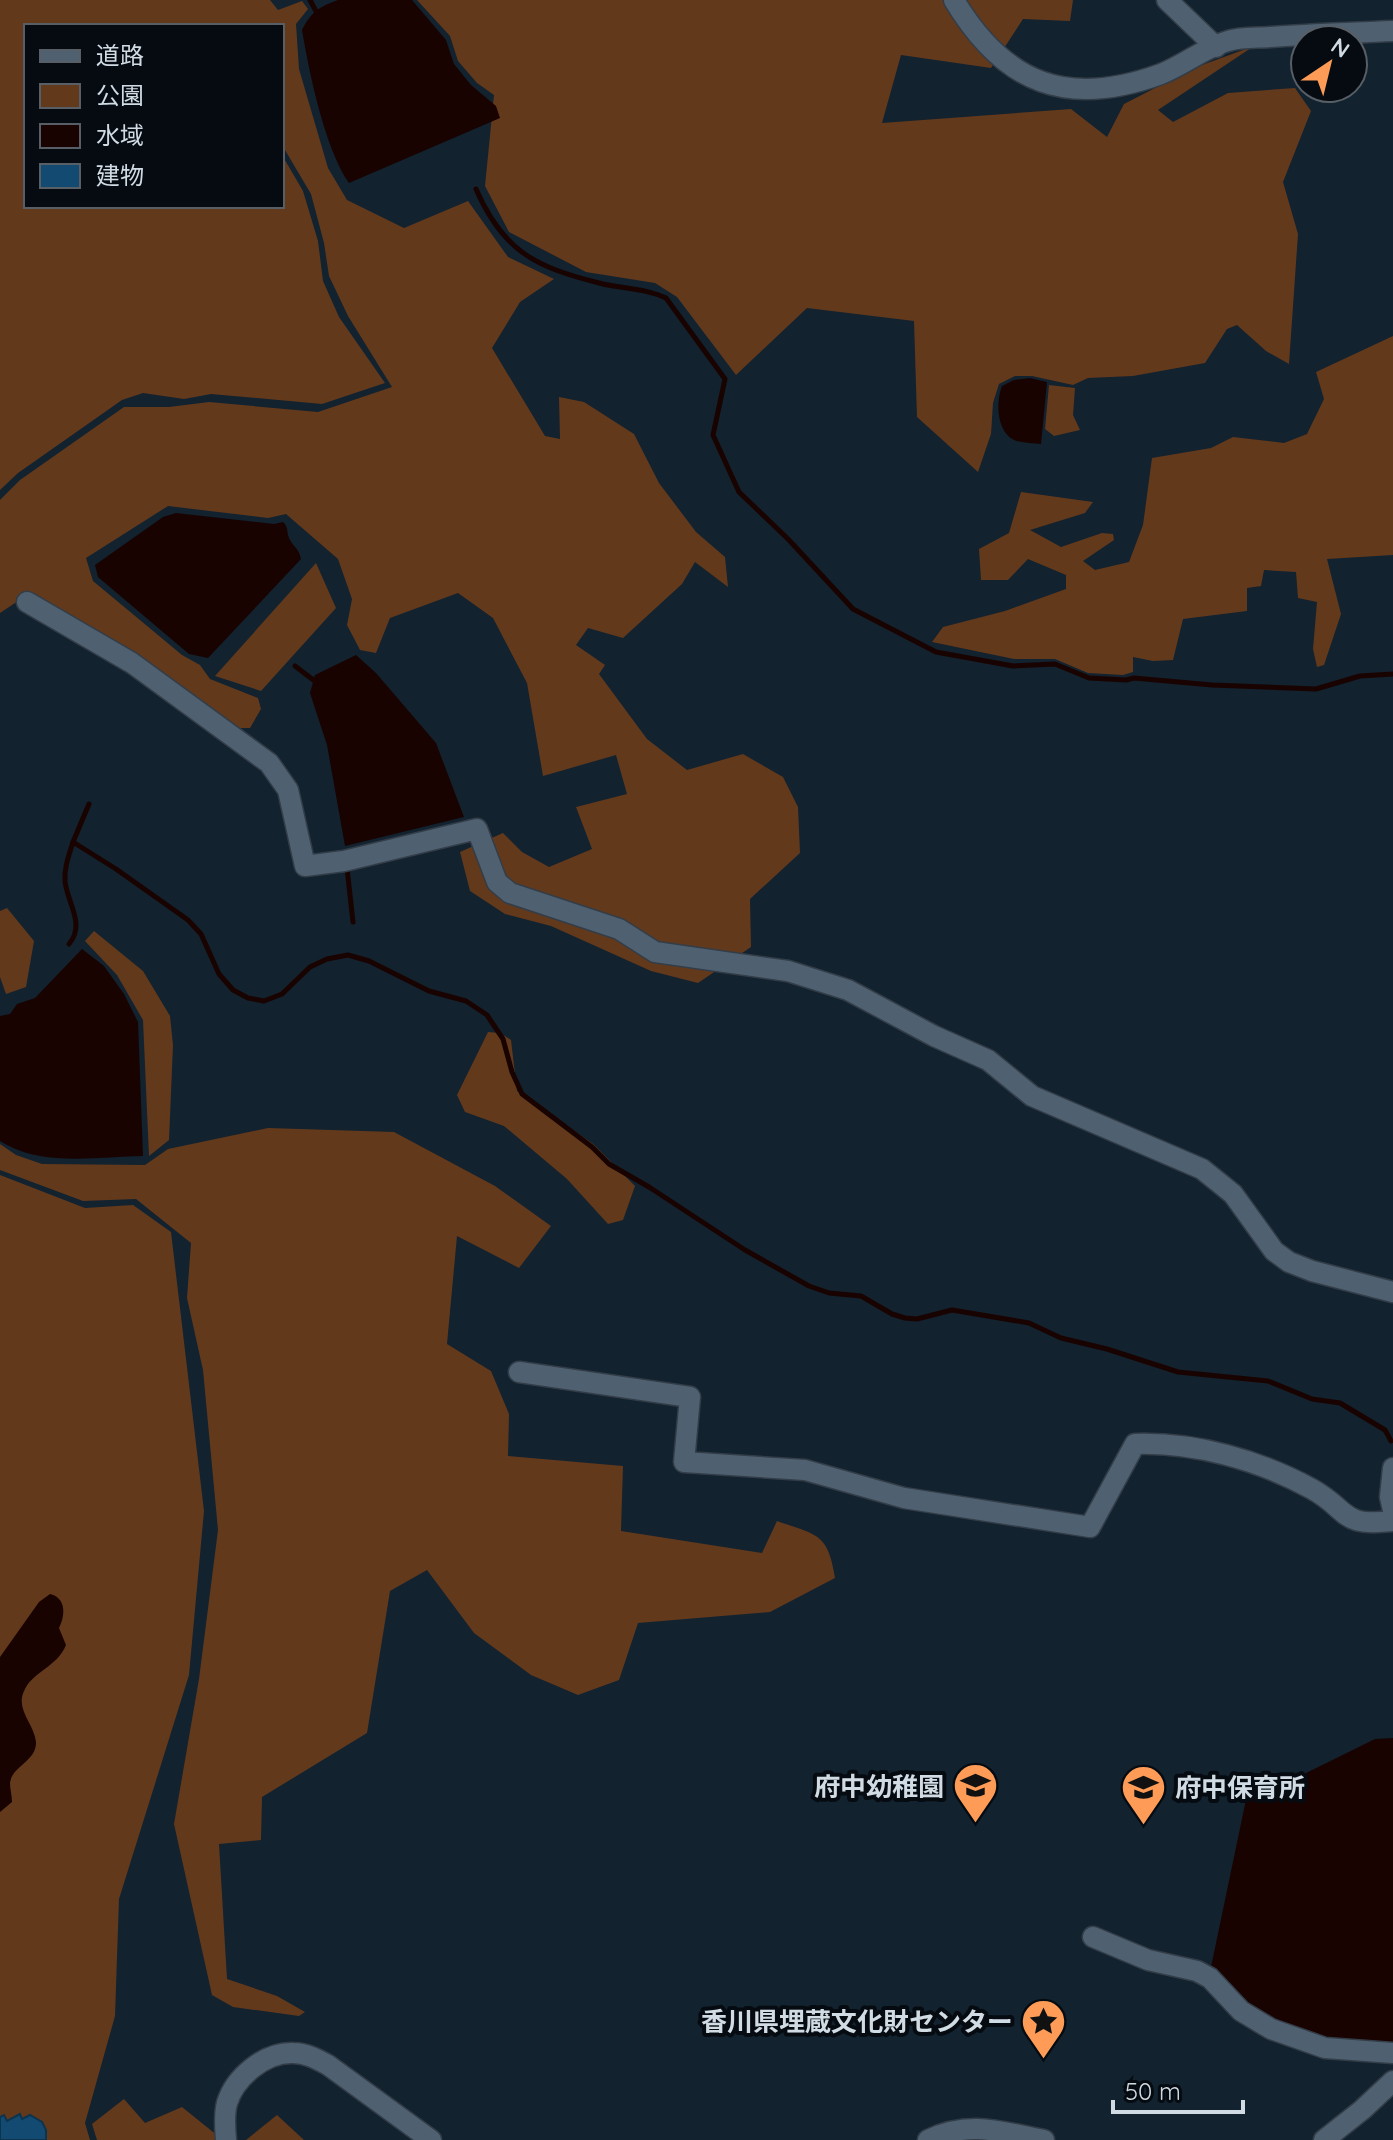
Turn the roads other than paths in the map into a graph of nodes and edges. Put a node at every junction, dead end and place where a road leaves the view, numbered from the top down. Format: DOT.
graph roads {
  1 [pos="954,0"];
  2 [pos="1167,0"];
  3 [pos="1393,31"];
  4 [pos="1216,47"];
  5 [pos="27,602"];
  6 [pos="1393,1292"];
  7 [pos="519,1372"];
  8 [pos="1393,1468"];
  9 [pos="1393,1510"];
  10 [pos="1393,1521"];
  11 [pos="1093,1937"];
  12 [pos="1393,2053"];
  13 [pos="1393,2081"];
  14 [pos="226,2140"];
  15 [pos="431,2140"];
  16 [pos="928,2140"];
  17 [pos="1044,2140"];
  18 [pos="1324,2140"];
  1 -- 4 [label="street"];
  2 -- 4 [label="street"];
  3 -- 4 [label="street"];
  5 -- 6 [label="street"];
  7 -- 10 [label="street"];
  8 -- 9 [label="street"];
  11 -- 12 [label="street"];
  13 -- 18 [label="street"];
  14 -- 15 [label="street"];
  16 -- 17 [label="street"];
}
